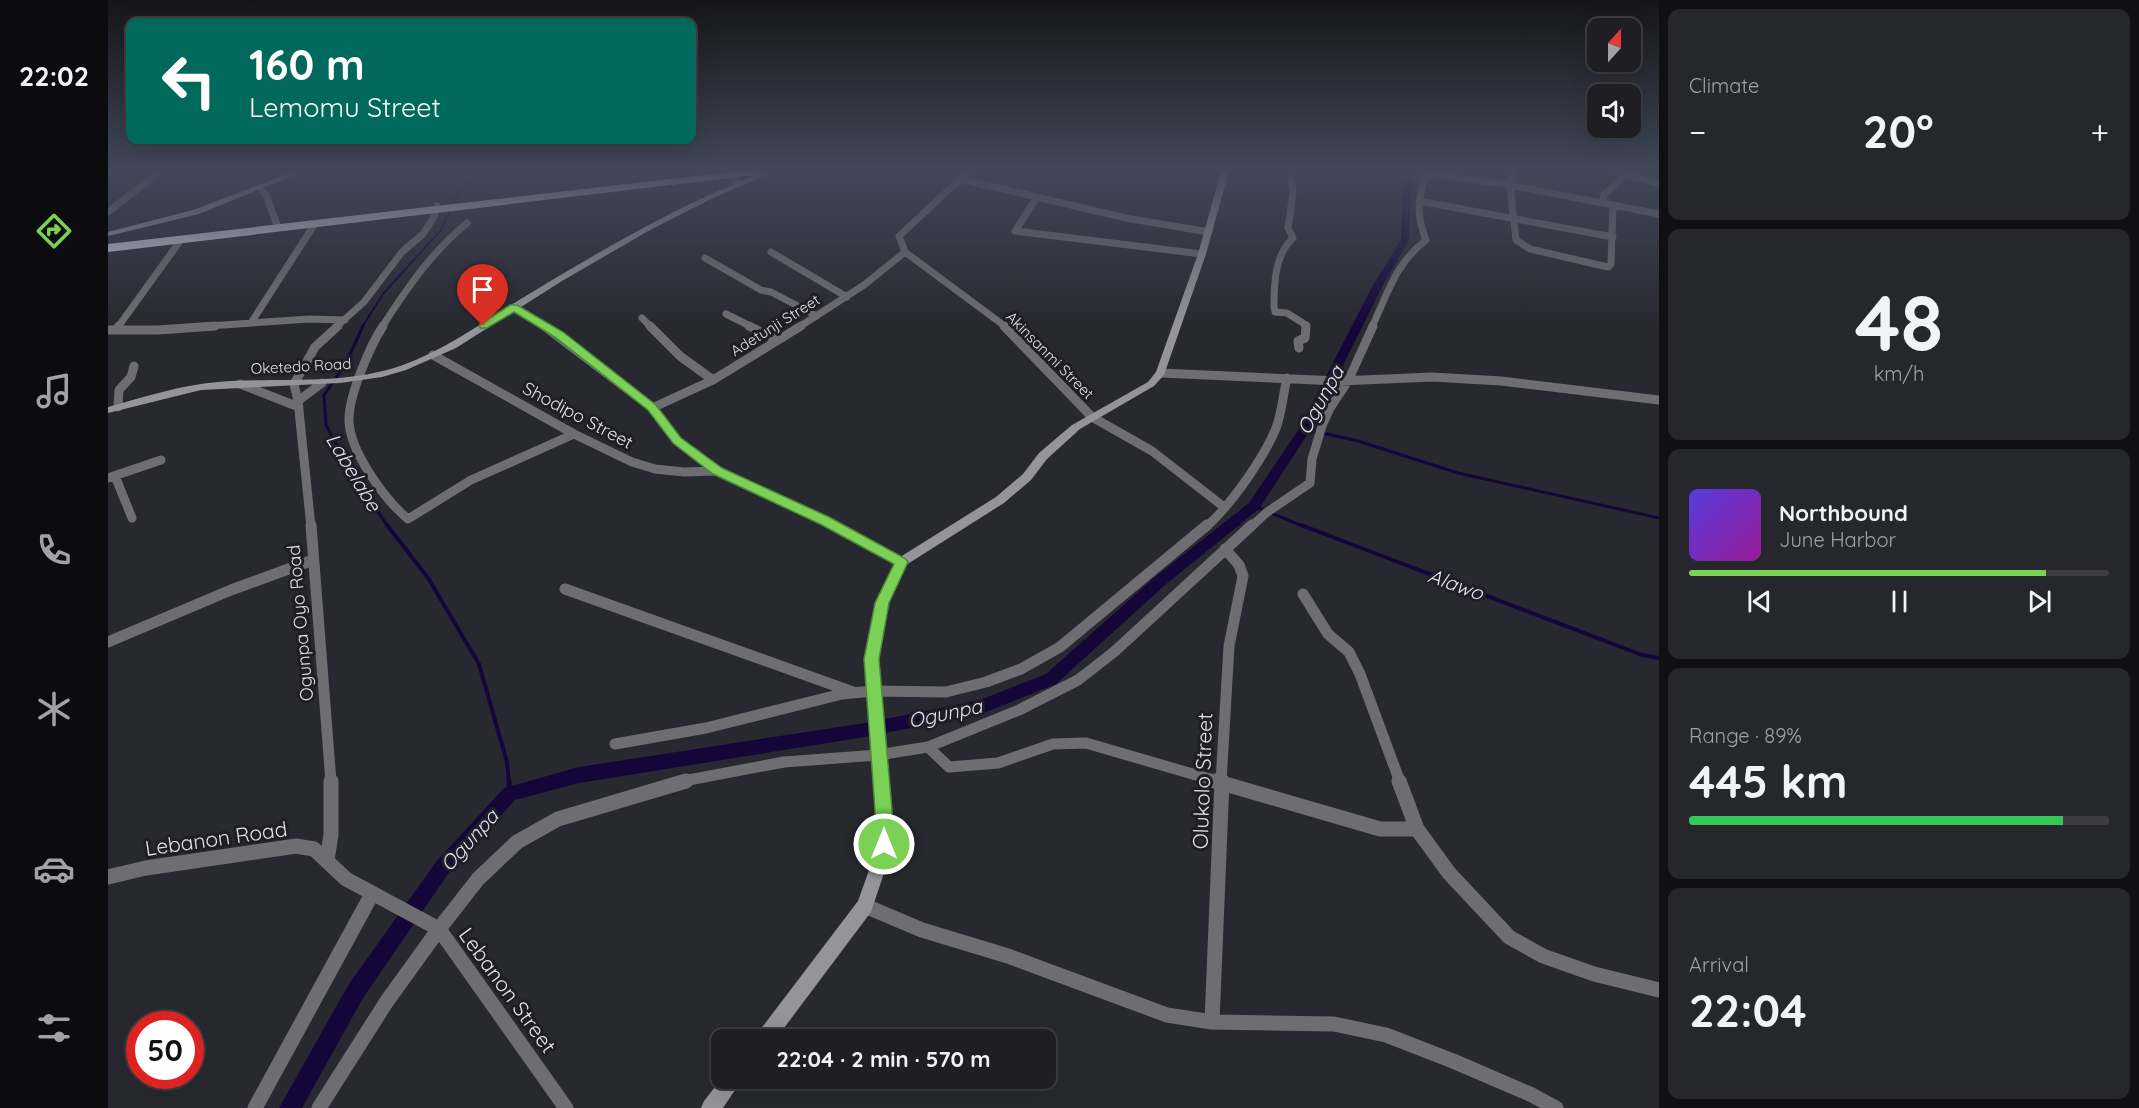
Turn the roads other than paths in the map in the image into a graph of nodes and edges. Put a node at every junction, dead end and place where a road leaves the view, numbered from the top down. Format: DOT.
graph roads {
  1 [pos="153,223"];
  2 [pos="168,223"];
  3 [pos="299,223"];
  4 [pos="331,223"];
  5 [pos="431,223"];
  6 [pos="657,223"];
  7 [pos="913,223"];
  8 [pos="1020,223"];
  9 [pos="1154,223"];
  10 [pos="1211,223"];
  11 [pos="1289,223"];
  12 [pos="1419,223"];
  13 [pos="1514,223"];
  14 [pos="1538,223"];
  15 [pos="1613,223"];
  16 [pos="467,224"];
  17 [pos="277,225"];
  18 [pos="314,225"];
  19 [pos="1209,232"];
  20 [pos="108,234"];
  21 [pos="1613,237"];
  22 [pos="138,241"];
  23 [pos="180,241"];
  24 [pos="108,243"];
  25 [pos="108,248"];
  26 [pos="771,252"];
  27 [pos="905,252"];
  28 [pos="1202,254"];
  29 [pos="705,258"];
  30 [pos="847,297"];
  31 [pos="514,307"];
  32 [pos="726,314"];
  33 [pos="817,315"];
  34 [pos="642,318"];
  35 [pos="345,320"];
  36 [pos="251,323"];
  37 [pos="112,330"];
  38 [pos="777,340"];
  39 [pos="1299,348"];
  40 [pos="433,355"];
  41 [pos="134,366"];
  42 [pos="1161,373"];
  43 [pos="357,378"];
  44 [pos="1287,378"];
  45 [pos="713,380"];
  46 [pos="1343,381"];
  47 [pos="325,382"];
  48 [pos="240,384"];
  49 [pos="294,384"];
  50 [pos="1659,400"];
  51 [pos="299,404"];
  52 [pos="113,408"];
  53 [pos="652,408"];
  54 [pos="1092,417"];
  55 [pos="574,434"];
  56 [pos="161,460"];
  57 [pos="717,471"];
  58 [pos="111,477"];
  59 [pos="1224,507"];
  60 [pos="132,518"];
  61 [pos="1225,549"];
  62 [pos="313,560"];
  63 [pos="902,562"];
  64 [pos="565,589"];
  65 [pos="1303,594"];
  66 [pos="108,642"];
  67 [pos="855,693"];
  68 [pos="874,698"];
  69 [pos="615,744"];
  70 [pos="928,747"];
  71 [pos="877,748"];
  72 [pos="1221,783"];
  73 [pos="1417,829"];
  74 [pos="327,860"];
  75 [pos="108,877"];
  76 [pos="377,897"];
  77 [pos="865,906"];
  78 [pos="433,926"];
  79 [pos="1659,990"];
  80 [pos="1212,1022"];
  81 [pos="771,1029"];
  82 [pos="726,1089"];
  83 [pos="255,1108"];
  84 [pos="319,1108"];
  85 [pos="566,1108"];
  86 [pos="711,1108"];
  87 [pos="1556,1108"];
  1 -- 20 [label="main road"];
  2 -- 22 [label="main road"];
  3 -- 17 [label="highway"];
  4 -- 18 [label="highway"];
  5 -- 35 [label="street"];
  6 -- 31 [label="main road, Oketedo Road"];
  7 -- 27 [label="street"];
  8 -- 28 [label="street"];
  9 -- 19 [label="street"];
  10 -- 19 [label="main road"];
  11 -- 39 [label="street"];
  12 -- 46 [label="street"];
  13 -- 21 [label="street"];
  14 -- 21 [label="street"];
  15 -- 21 [label="street"];
  16 -- 43 [label="street"];
  17 -- 22 [label="highway"];
  18 -- 23 [label="highway"];
  18 -- 36 [label="street"];
  19 -- 28 [label="main road"];
  22 -- 24 [label="highway"];
  23 -- 25 [label="highway"];
  23 -- 37 [label="street"];
  26 -- 30 [label="street"];
  27 -- 30 [label="street, Adetunji Street"];
  27 -- 54 [label="street, Akinsanmi Street"];
  28 -- 42 [label="main road"];
  29 -- 33 [label="street"];
  30 -- 33 [label="street, Adetunji Street"];
  31 -- 40 [label="main road, Oketedo Road"];
  31 -- 53 [label="street"];
  32 -- 38 [label="street"];
  33 -- 38 [label="street, Adetunji Street"];
  34 -- 45 [label="street"];
  35 -- 36 [label="street"];
  35 -- 49 [label="street"];
  36 -- 37 [label="street"];
  38 -- 45 [label="street, Adetunji Street"];
  40 -- 43 [label="main road, Oketedo Road"];
  40 -- 55 [label="street, Shodipo Street"];
  41 -- 52 [label="street"];
  42 -- 44 [label="street"];
  42 -- 54 [label="main road"];
  43 -- 47 [label="main road, Oketedo Road"];
  43 -- 55 [label="street"];
  44 -- 46 [label="street"];
  44 -- 59 [label="street"];
  45 -- 53 [label="street, Adetunji Street"];
  46 -- 50 [label="street"];
  46 -- 61 [label="street"];
  47 -- 49 [label="main road, Oketedo Road"];
  47 -- 51 [label="street"];
  48 -- 49 [label="main road, Oketedo Road"];
  48 -- 51 [label="street"];
  48 -- 52 [label="main road, Oketedo Road"];
  49 -- 51 [label="street, Ogunpa Oyo Road"];
  51 -- 62 [label="street, Ogunpa Oyo Road"];
  53 -- 57 [label="street"];
  54 -- 59 [label="street, Akinsanmi Street"];
  54 -- 63 [label="main road"];
  55 -- 57 [label="street, Shodipo Street"];
  56 -- 58 [label="street"];
  57 -- 63 [label="street"];
  58 -- 60 [label="street"];
  59 -- 68 [label="street"];
  61 -- 70 [label="street"];
  61 -- 72 [label="street, Olukolo Street"];
  62 -- 66 [label="street"];
  62 -- 74 [label="street, Ogunpa Oyo Road"];
  63 -- 68 [label="main road"];
  64 -- 67 [label="street"];
  65 -- 73 [label="street"];
  67 -- 68 [label="street"];
  67 -- 69 [label="street"];
  68 -- 71 [label="main road"];
  70 -- 71 [label="street"];
  70 -- 72 [label="street"];
  71 -- 77 [label="main road"];
  71 -- 78 [label="street"];
  72 -- 73 [label="street"];
  72 -- 80 [label="street, Olukolo Street"];
  73 -- 79 [label="street"];
  74 -- 75 [label="street, Lebanon Road"];
  74 -- 76 [label="street, Lebanon Street"];
  76 -- 78 [label="street, Lebanon Street"];
  76 -- 83 [label="street"];
  77 -- 80 [label="street"];
  77 -- 81 [label="main road"];
  78 -- 84 [label="street"];
  78 -- 85 [label="street, Lebanon Street"];
  80 -- 87 [label="street"];
  82 -- 86 [label="main road"];
}
